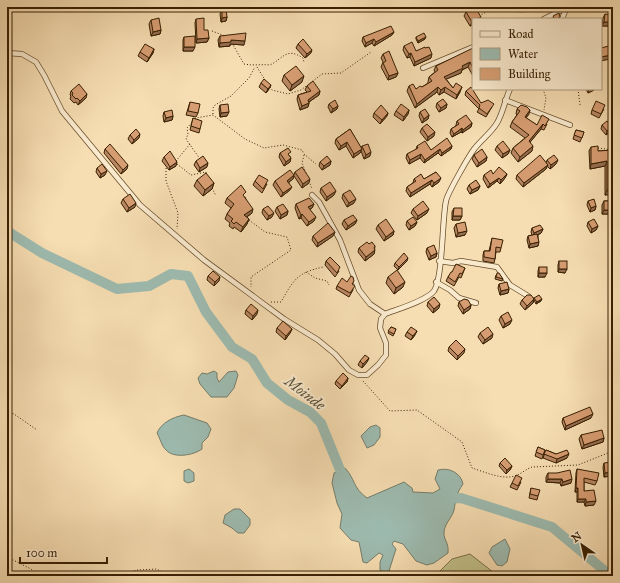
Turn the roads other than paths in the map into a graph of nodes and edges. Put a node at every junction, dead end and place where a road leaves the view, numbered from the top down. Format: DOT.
graph roads {
  1 [pos="567,8"];
  2 [pos="546,18"];
  3 [pos="562,18"];
  4 [pos="472,47"];
  5 [pos="7,53"];
  6 [pos="422,68"];
  7 [pos="510,90"];
  8 [pos="505,100"];
  9 [pos="570,125"];
  10 [pos="312,195"];
  11 [pos="439,261"];
  12 [pos="436,282"];
  13 [pos="528,296"];
  14 [pos="476,304"];
  15 [pos="385,314"];
  1 -- 2 [label="street"];
  1 -- 3 [label="street"];
  4 -- 6 [label="street"];
  5 -- 15 [label="street"];
  7 -- 8 [label="street"];
  8 -- 9 [label="street"];
  8 -- 11 [label="street"];
  10 -- 15 [label="street"];
  11 -- 12 [label="street"];
  11 -- 13 [label="street"];
  12 -- 14 [label="street"];
  12 -- 15 [label="street"];
}
